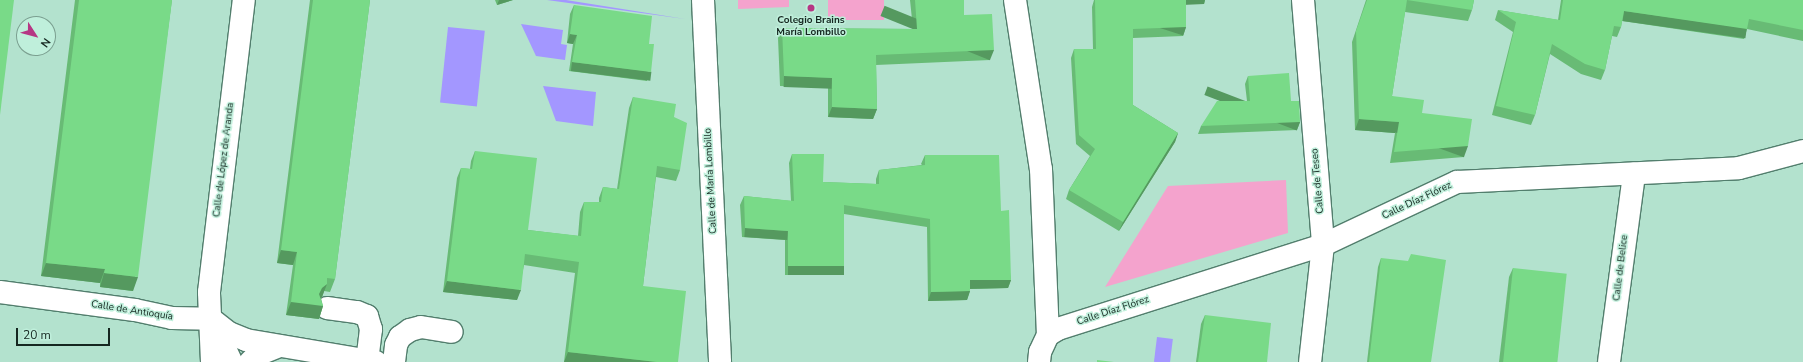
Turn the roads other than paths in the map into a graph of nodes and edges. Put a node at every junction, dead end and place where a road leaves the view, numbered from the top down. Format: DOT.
graph roads {
  1 [pos="244,0"];
  2 [pos="703,0"];
  3 [pos="1015,0"];
  4 [pos="1303,0"];
  5 [pos="1803,152"];
  6 [pos="1634,174"];
  7 [pos="1323,245"];
  8 [pos="0,292"];
  9 [pos="326,308"];
  10 [pos="211,319"];
  11 [pos="452,332"];
  12 [pos="1048,334"];
  13 [pos="279,346"];
  14 [pos="372,361"];
  15 [pos="212,362"];
  16 [pos="231,362"];
  17 [pos="250,362"];
  18 [pos="394,362"];
  19 [pos="720,362"];
  20 [pos="1039,362"];
  21 [pos="1310,362"];
  22 [pos="1609,362"];
  1 -- 10 [label="street, Calle de López de Aranda"];
  2 -- 19 [label="street, Calle de María Lombillo"];
  3 -- 12 [label="street"];
  4 -- 7 [label="street, Calle de Teseo"];
  5 -- 6 [label="street, Calle Díaz Flórez"];
  6 -- 7 [label="street, Calle Díaz Flórez"];
  6 -- 22 [label="street, Calle de Belice"];
  7 -- 12 [label="street, Calle Díaz Flórez"];
  7 -- 21 [label="street, Calle de Teseo"];
  8 -- 10 [label="street, Calle de Antioquía"];
  9 -- 14 [label="street"];
  10 -- 13 [label="street"];
  10 -- 15 [label="street, Calle de López de Aranda"];
  10 -- 16 [label="street, Calle de López de Aranda"];
  11 -- 18 [label="street"];
  12 -- 20 [label="street"];
  13 -- 14 [label="street"];
  13 -- 17 [label="street"];
}
